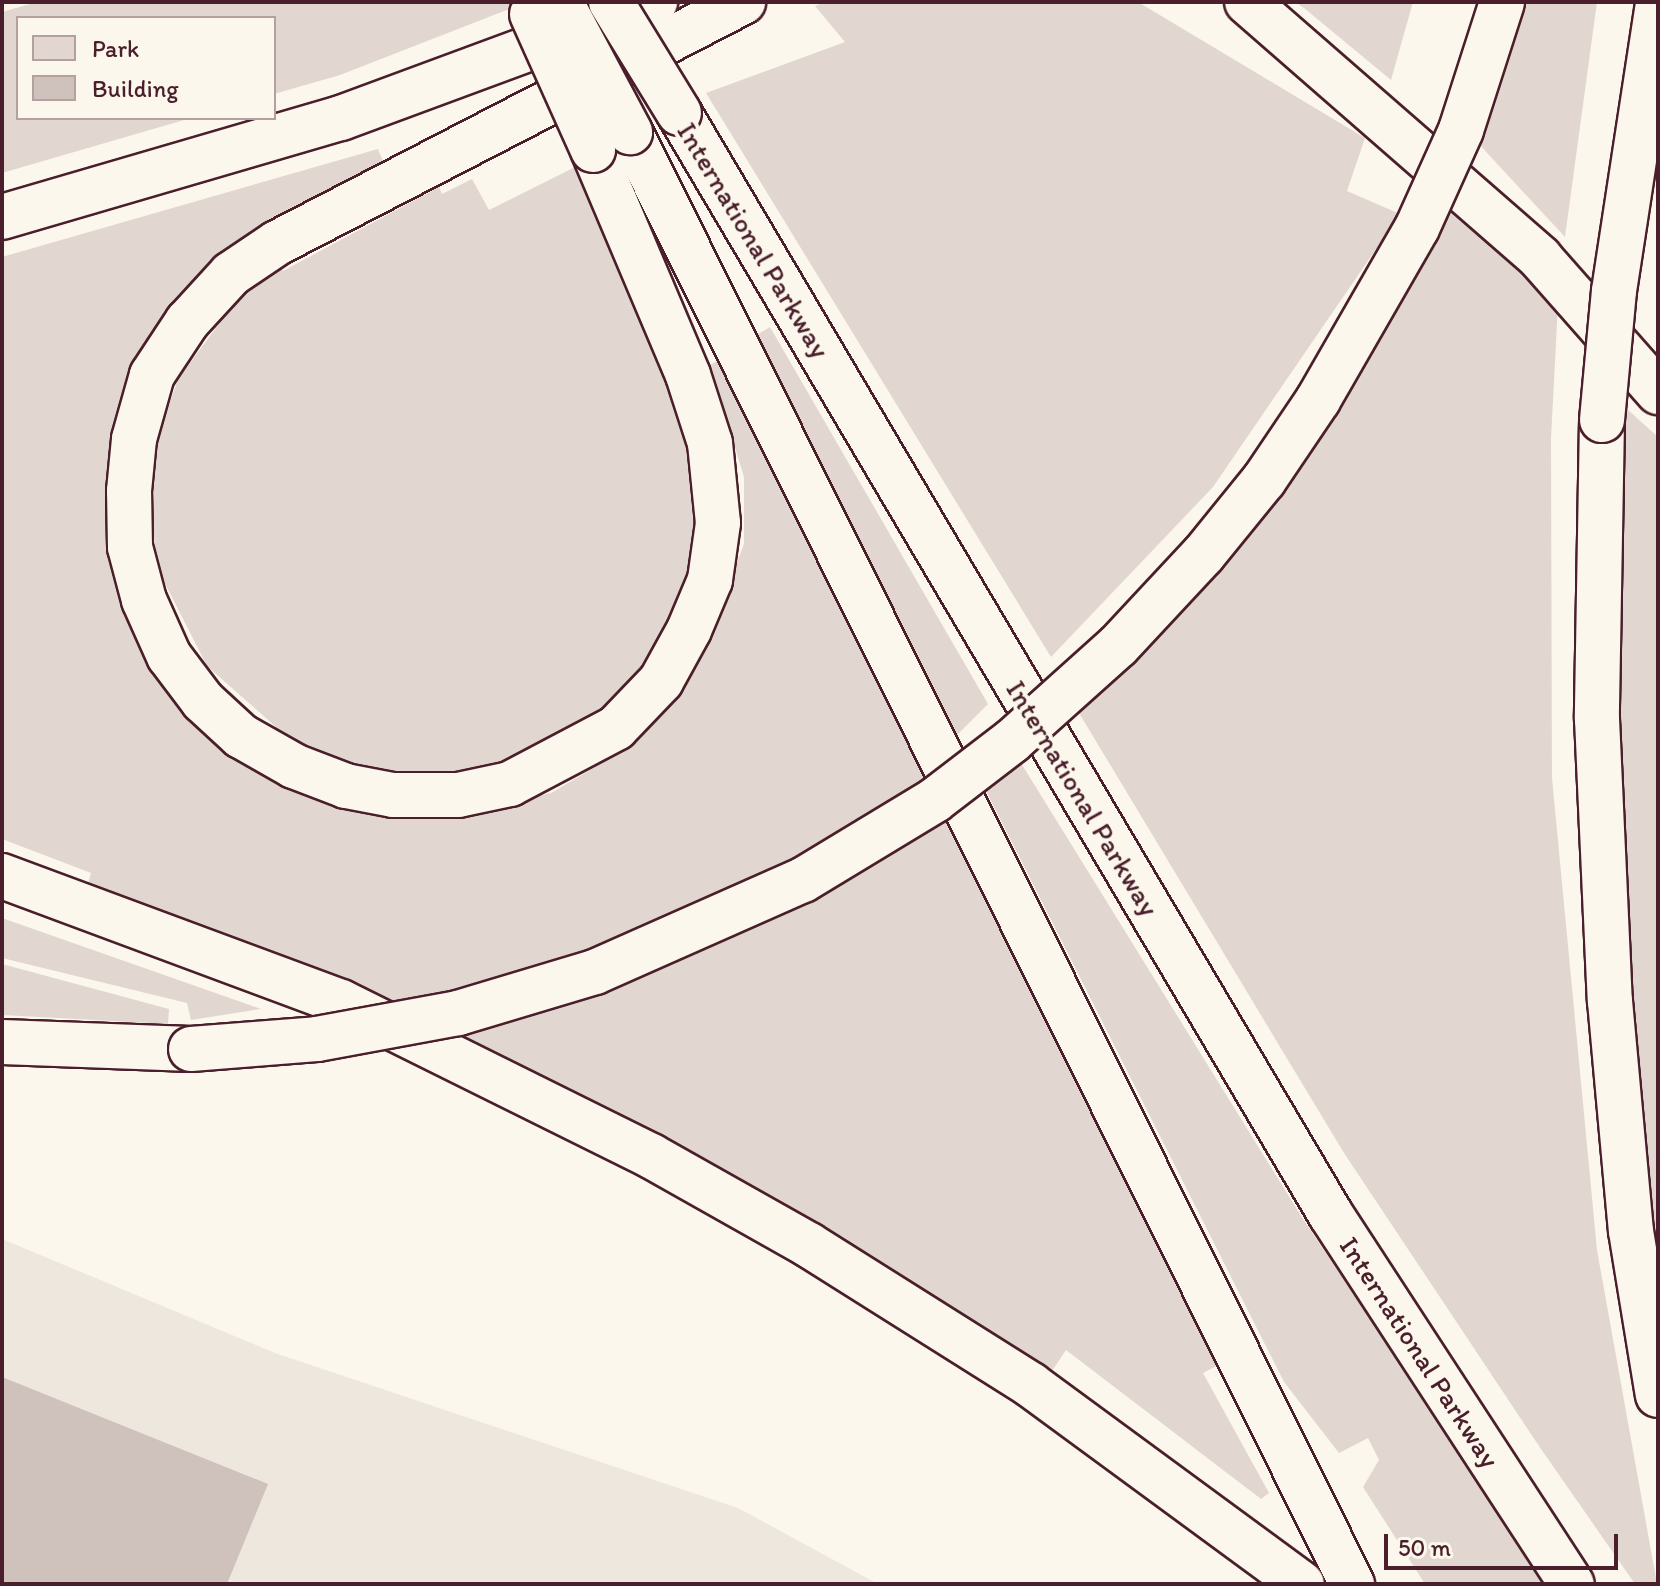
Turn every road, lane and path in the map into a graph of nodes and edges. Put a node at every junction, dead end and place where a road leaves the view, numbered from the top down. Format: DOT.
graph roads {
  1 [pos="527,2"];
  2 [pos="561,2"];
  3 [pos="611,2"];
  4 [pos="655,2"];
  5 [pos="743,2"];
  6 [pos="1247,2"];
  7 [pos="1502,2"];
  8 [pos="1658,5"];
  9 [pos="612,141"];
  10 [pos="2,217"];
  11 [pos="1658,392"];
  12 [pos="2,876"];
  13 [pos="2,1042"];
  14 [pos="1658,1395"];
  15 [pos="1302,1584"];
  16 [pos="1352,1584"];
  17 [pos="1572,1584"];
  1 -- 9 [label="highway, bridge"];
  2 -- 9 [label="highway, bridge"];
  3 -- 17 [label="highway, International Parkway, bridge"];
  4 -- 10 [label="highway"];
  5 -- 9 [label="highway"];
  6 -- 11 [label="highway"];
  7 -- 13 [label="highway, bridge"];
  8 -- 14 [label="highway, bridge"];
  9 -- 16 [label="highway"];
  12 -- 15 [label="highway"];
}
